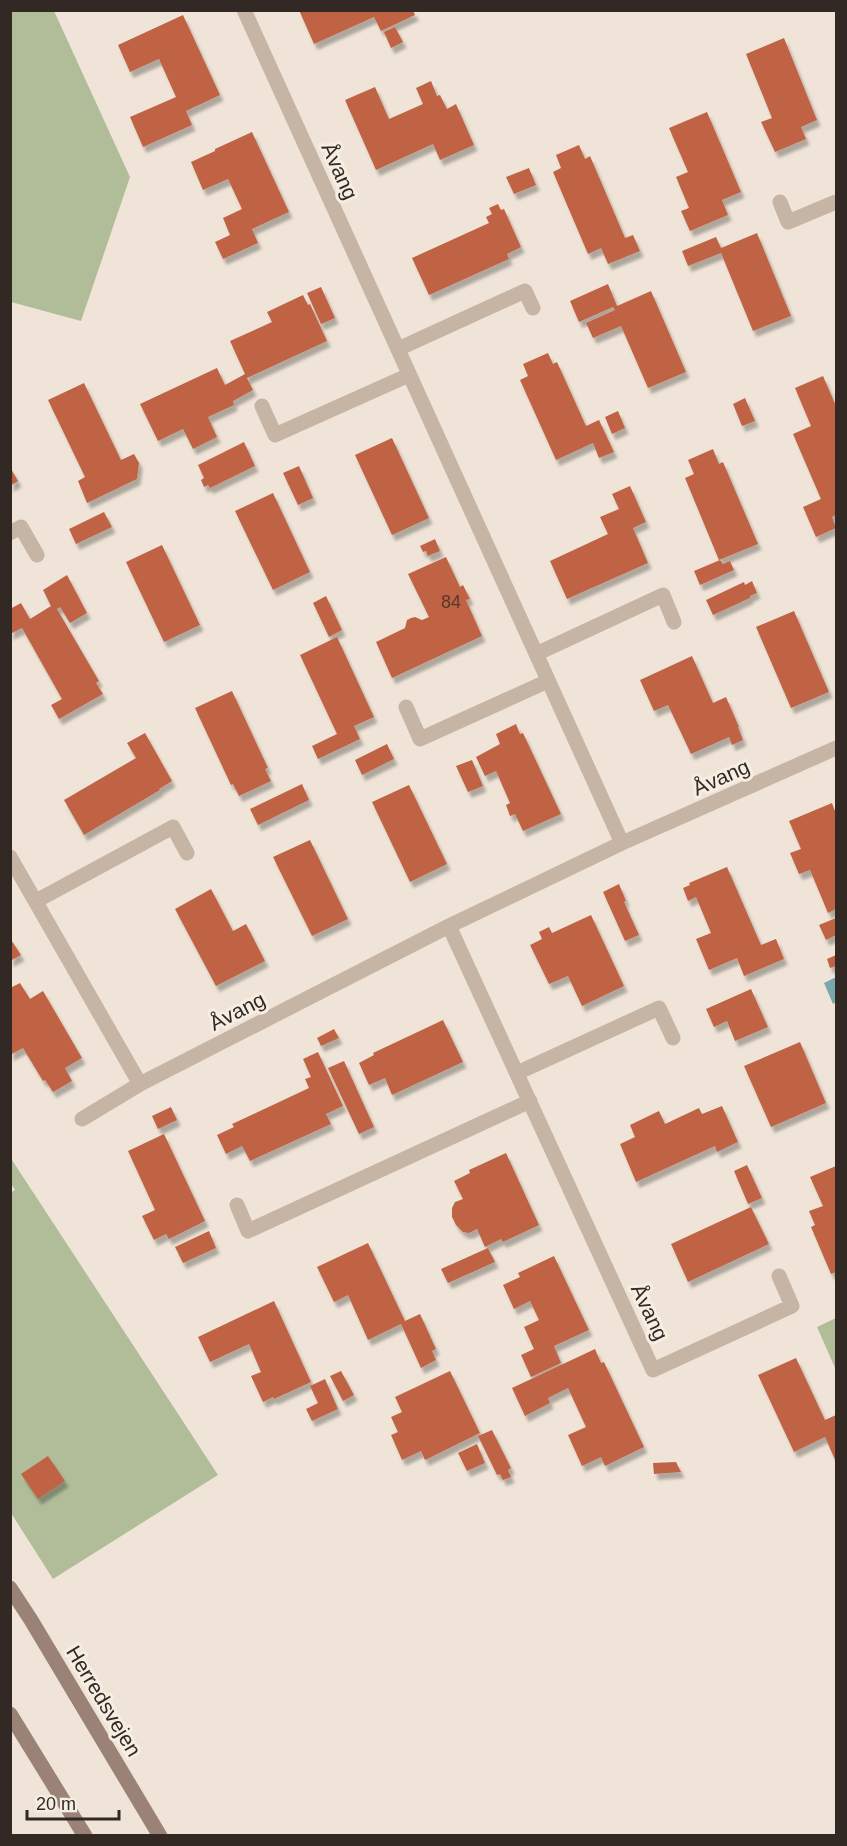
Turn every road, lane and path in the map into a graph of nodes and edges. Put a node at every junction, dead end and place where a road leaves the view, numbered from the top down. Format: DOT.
graph roads {
  1 [pos="244,10"];
  2 [pos="780,202"];
  3 [pos="837,202"];
  4 [pos="533,308"];
  5 [pos="398,349"];
  6 [pos="409,375"];
  7 [pos="262,406"];
  8 [pos="10,533"];
  9 [pos="37,555"];
  10 [pos="674,622"];
  11 [pos="536,654"];
  12 [pos="548,681"];
  13 [pos="406,707"];
  14 [pos="837,748"];
  15 [pos="622,843"];
  16 [pos="187,853"];
  17 [pos="10,857"];
  18 [pos="36,901"];
  19 [pos="449,926"];
  20 [pos="673,1038"];
  21 [pos="517,1073"];
  22 [pos="140,1084"];
  23 [pos="530,1101"];
  24 [pos="82,1119"];
  25 [pos="237,1204"];
  26 [pos="778,1276"];
  27 [pos="10,1588"];
  28 [pos="10,1714"];
  29 [pos="84,1836"];
  30 [pos="160,1836"];
  1 -- 5 [label="street, Åvang"];
  2 -- 3 [label="street"];
  4 -- 5 [label="street"];
  5 -- 6 [label="street, Åvang"];
  6 -- 7 [label="street"];
  6 -- 11 [label="street, Åvang"];
  8 -- 9 [label="street"];
  10 -- 11 [label="street"];
  11 -- 12 [label="street, Åvang"];
  12 -- 13 [label="street"];
  12 -- 15 [label="street, Åvang"];
  14 -- 15 [label="street, Åvang"];
  15 -- 19 [label="street, Åvang"];
  16 -- 18 [label="street"];
  17 -- 18 [label="street"];
  18 -- 22 [label="street"];
  19 -- 21 [label="street, Åvang"];
  19 -- 22 [label="street, Åvang"];
  20 -- 21 [label="street"];
  21 -- 23 [label="street, Åvang"];
  22 -- 24 [label="street, Åvang"];
  23 -- 25 [label="street"];
  23 -- 26 [label="street, Åvang"];
  27 -- 30 [label="street, Herredsvejen"];
  28 -- 29 [label="street"];
}
